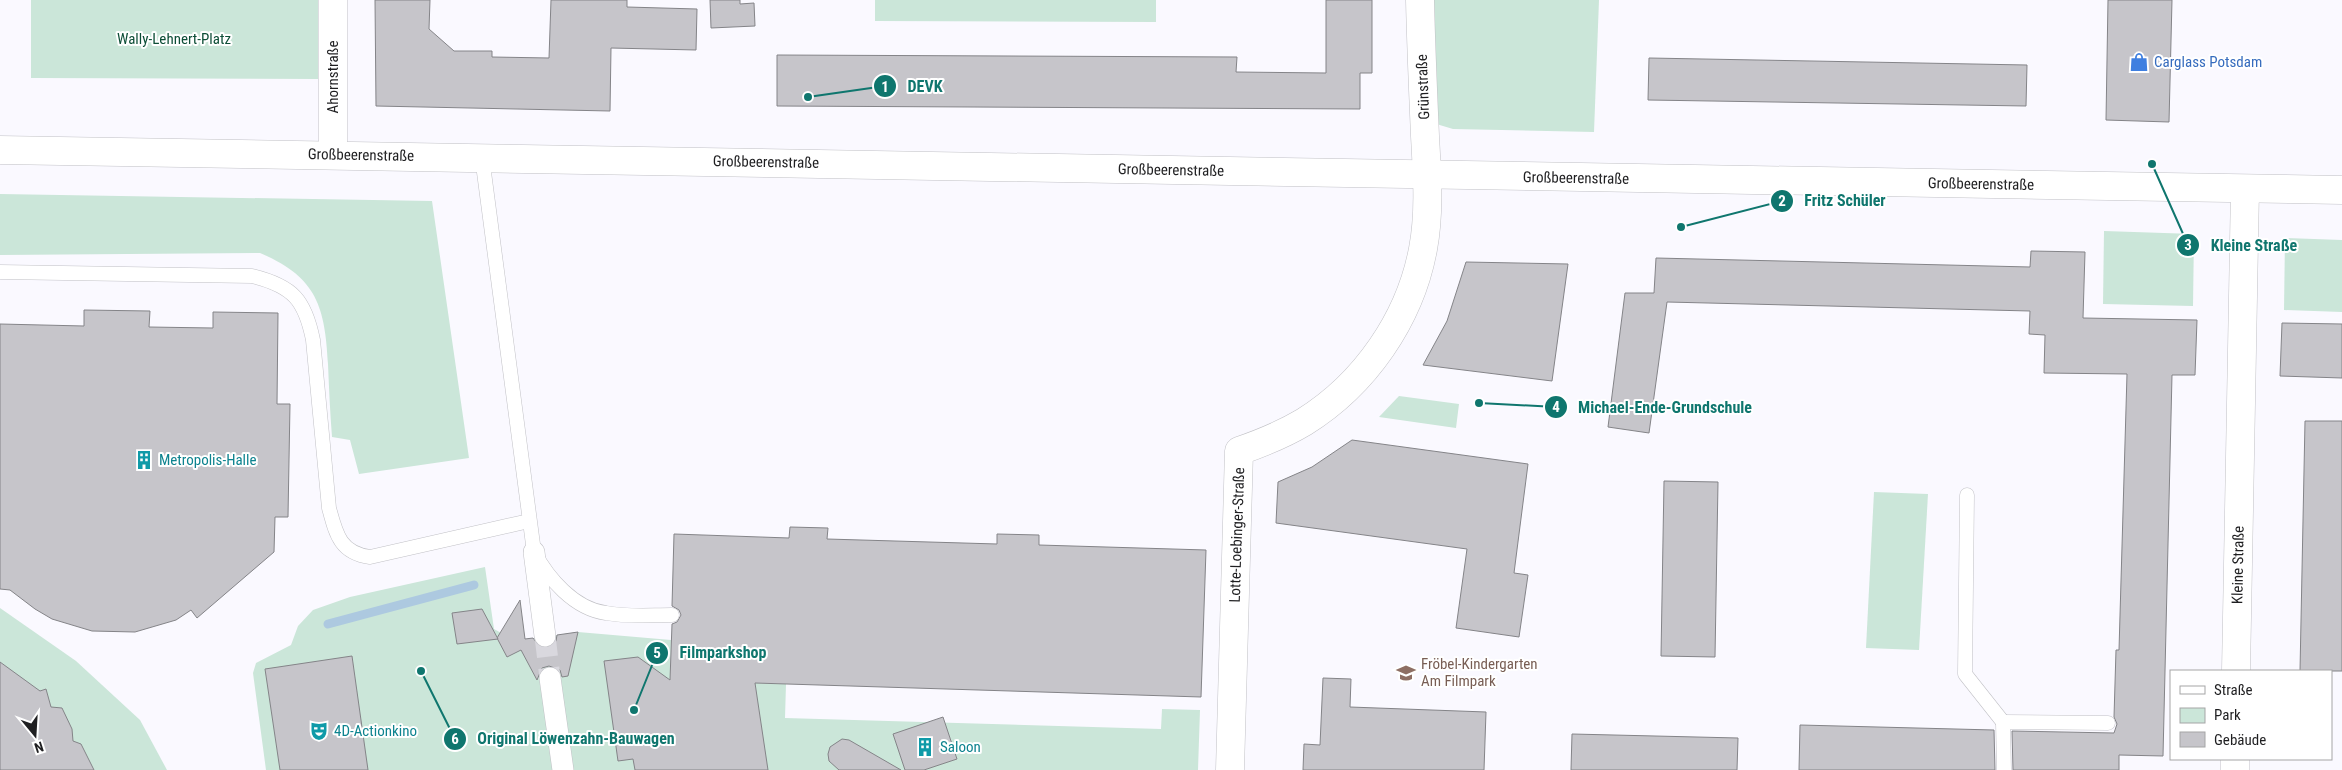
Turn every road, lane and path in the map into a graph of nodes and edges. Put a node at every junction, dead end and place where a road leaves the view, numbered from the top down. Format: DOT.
graph roads {
  1 [pos="333,0"];
  2 [pos="1420,0"];
  3 [pos="0,150"];
  4 [pos="333,154"];
  5 [pos="482,157"];
  6 [pos="1427,175"];
  7 [pos="2245,189"];
  8 [pos="2342,190"];
  9 [pos="0,272"];
  10 [pos="1967,496"];
  11 [pos="529,521"];
  12 [pos="534,552"];
  13 [pos="672,615"];
  14 [pos="545,636"];
  15 [pos="2236,670"];
  16 [pos="550,678"];
  17 [pos="2003,722"];
  18 [pos="2108,722"];
  19 [pos="563,770"];
  20 [pos="1230,770"];
  21 [pos="2004,770"];
  1 -- 4 [label="street, Ahornstraße"];
  2 -- 6 [label="street, Grünstraße"];
  3 -- 4 [label="street, Großbeerenstraße"];
  4 -- 5 [label="street, Großbeerenstraße"];
  5 -- 6 [label="street, Großbeerenstraße"];
  5 -- 11 [label="lane"];
  6 -- 7 [label="street, Großbeerenstraße"];
  6 -- 20 [label="street, Lotte-Loebinger-Straße"];
  7 -- 8 [label="street, Großbeerenstraße"];
  7 -- 15 [label="street, Kleine Straße"];
  9 -- 11 [label="lane"];
  10 -- 17 [label="lane"];
  11 -- 12 [label="lane"];
  12 -- 13 [label="lane"];
  12 -- 14 [label="street"];
  16 -- 19 [label="street"];
  17 -- 18 [label="lane"];
  17 -- 21 [label="lane"];
}
